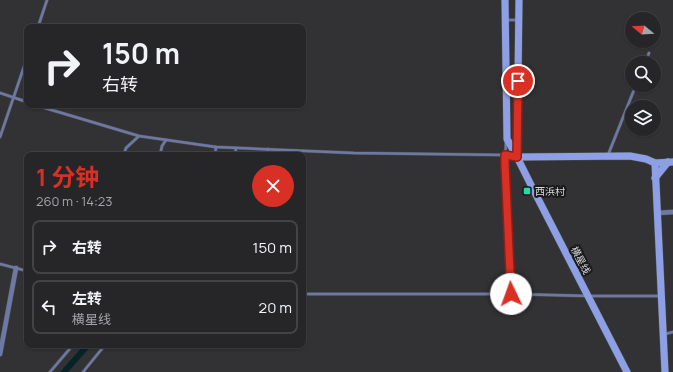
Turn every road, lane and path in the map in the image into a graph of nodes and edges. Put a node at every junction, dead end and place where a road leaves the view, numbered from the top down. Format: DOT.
graph roads {
  1 [pos="47,0"];
  2 [pos="505,0"];
  3 [pos="519,0"];
  4 [pos="505,20"];
  5 [pos="518,20"];
  6 [pos="39,24"];
  7 [pos="649,53"];
  8 [pos="648,56"];
  9 [pos="24,67"];
  10 [pos="633,92"];
  11 [pos="0,93"];
  12 [pos="14,98"];
  13 [pos="24,101"];
  14 [pos="45,108"];
  15 [pos="139,136"];
  16 [pos="0,137"];
  17 [pos="506,139"];
  18 [pos="166,140"];
  19 [pos="216,147"];
  20 [pos="236,148"];
  21 [pos="268,149"];
  22 [pos="125,152"];
  23 [pos="161,152"];
  24 [pos="215,152"];
  25 [pos="235,152"];
  26 [pos="267,152"];
  27 [pos="505,155"];
  28 [pos="517,157"];
  29 [pos="607,157"];
  30 [pos="670,162"];
  31 [pos="655,163"];
  32 [pos="655,178"];
  33 [pos="673,212"];
  34 [pos="657,213"];
  35 [pos="0,264"];
  36 [pos="16,268"];
  37 [pos="24,270"];
  38 [pos="306,294"];
  39 [pos="511,294"];
  40 [pos="589,296"];
  41 [pos="661,296"];
  42 [pos="673,332"];
  43 [pos="664,334"];
  44 [pos="70,348"];
  45 [pos="103,348"];
  46 [pos="0,354"];
  47 [pos="50,372"];
  48 [pos="83,372"];
  49 [pos="627,372"];
  50 [pos="666,372"];
  1 -- 6 [label="lane"];
  2 -- 4 [label="street"];
  3 -- 5 [label="street, 横星线"];
  4 -- 5 [label="lane"];
  4 -- 17 [label="street"];
  5 -- 28 [label="street, 横星线"];
  7 -- 8 [label="lane"];
  9 -- 12 [label="lane"];
  10 -- 29 [label="lane"];
  11 -- 12 [label="lane"];
  12 -- 13 [label="lane"];
  12 -- 16 [label="lane"];
  14 -- 15 [label="lane"];
  15 -- 18 [label="lane"];
  15 -- 22 [label="lane"];
  17 -- 27 [label="lane"];
  17 -- 28 [label="street, 横星线"];
  18 -- 19 [label="lane"];
  18 -- 23 [label="lane"];
  19 -- 20 [label="lane"];
  19 -- 24 [label="lane"];
  20 -- 21 [label="lane"];
  20 -- 25 [label="lane"];
  21 -- 26 [label="lane"];
  21 -- 27 [label="lane"];
  27 -- 28 [label="lane"];
  27 -- 39 [label="lane"];
  28 -- 29 [label="street"];
  28 -- 40 [label="street, 横星线"];
  29 -- 31 [label="street"];
  30 -- 31 [label="street"];
  30 -- 32 [label="street"];
  31 -- 32 [label="street"];
  32 -- 34 [label="street"];
  33 -- 34 [label="street"];
  34 -- 41 [label="street"];
  35 -- 36 [label="lane"];
  36 -- 37 [label="lane"];
  36 -- 46 [label="street"];
  38 -- 39 [label="lane"];
  39 -- 40 [label="lane"];
  40 -- 41 [label="lane"];
  40 -- 49 [label="street, 横星线"];
  41 -- 43 [label="street"];
  42 -- 43 [label="lane"];
  43 -- 50 [label="street"];
  44 -- 47 [label="lane"];
  45 -- 48 [label="lane"];
}
